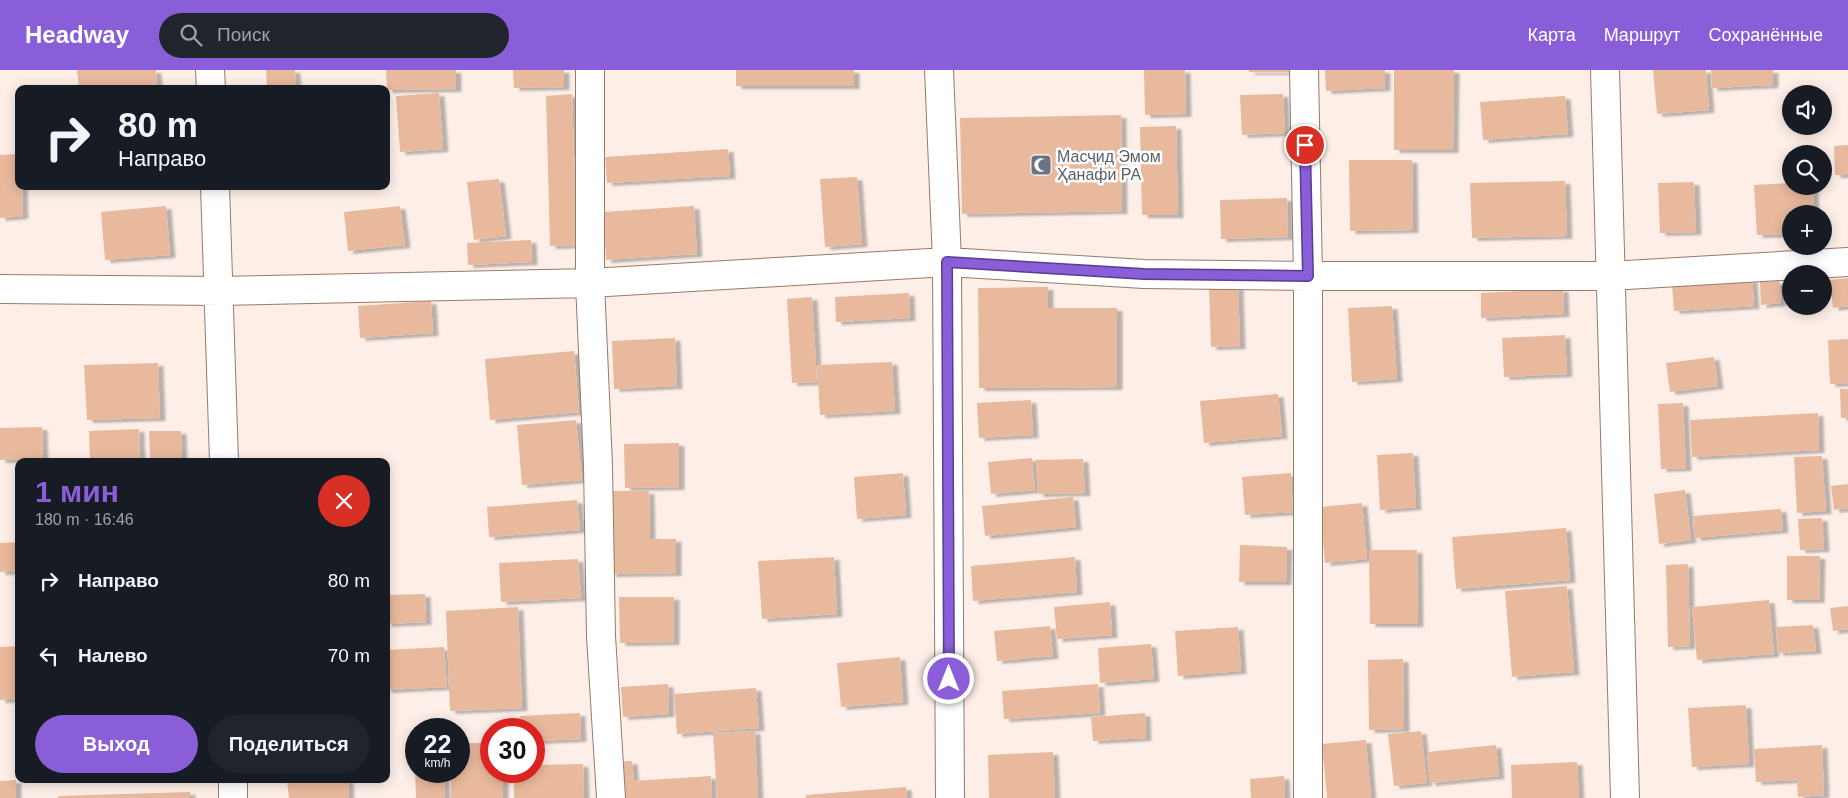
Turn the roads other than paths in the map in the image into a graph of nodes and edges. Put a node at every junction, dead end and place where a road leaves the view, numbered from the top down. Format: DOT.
graph roads {
  1 [pos="210,70"];
  2 [pos="590,70"];
  3 [pos="939,70"];
  4 [pos="1304,70"];
  5 [pos="1605,70"];
  6 [pos="211,85"];
  7 [pos="215,190"];
  8 [pos="947,262"];
  9 [pos="1848,262"];
  10 [pos="1308,276"];
  11 [pos="1610,276"];
  12 [pos="590,283"];
  13 [pos="0,288"];
  14 [pos="220,291"];
  15 [pos="224,458"];
  16 [pos="233,783"];
  17 [pos="233,798"];
  18 [pos="611,798"];
  19 [pos="950,798"];
  20 [pos="1308,798"];
  21 [pos="1625,798"];
  1 -- 6 [label="street"];
  2 -- 12 [label="street"];
  3 -- 8 [label="street"];
  4 -- 10 [label="street"];
  5 -- 11 [label="street"];
  7 -- 14 [label="street"];
  8 -- 10 [label="street"];
  8 -- 12 [label="street"];
  8 -- 19 [label="street"];
  9 -- 11 [label="street"];
  10 -- 11 [label="street"];
  10 -- 20 [label="street"];
  11 -- 21 [label="street"];
  12 -- 14 [label="street"];
  12 -- 18 [label="street"];
  13 -- 14 [label="street"];
  14 -- 15 [label="street"];
  16 -- 17 [label="street"];
}
